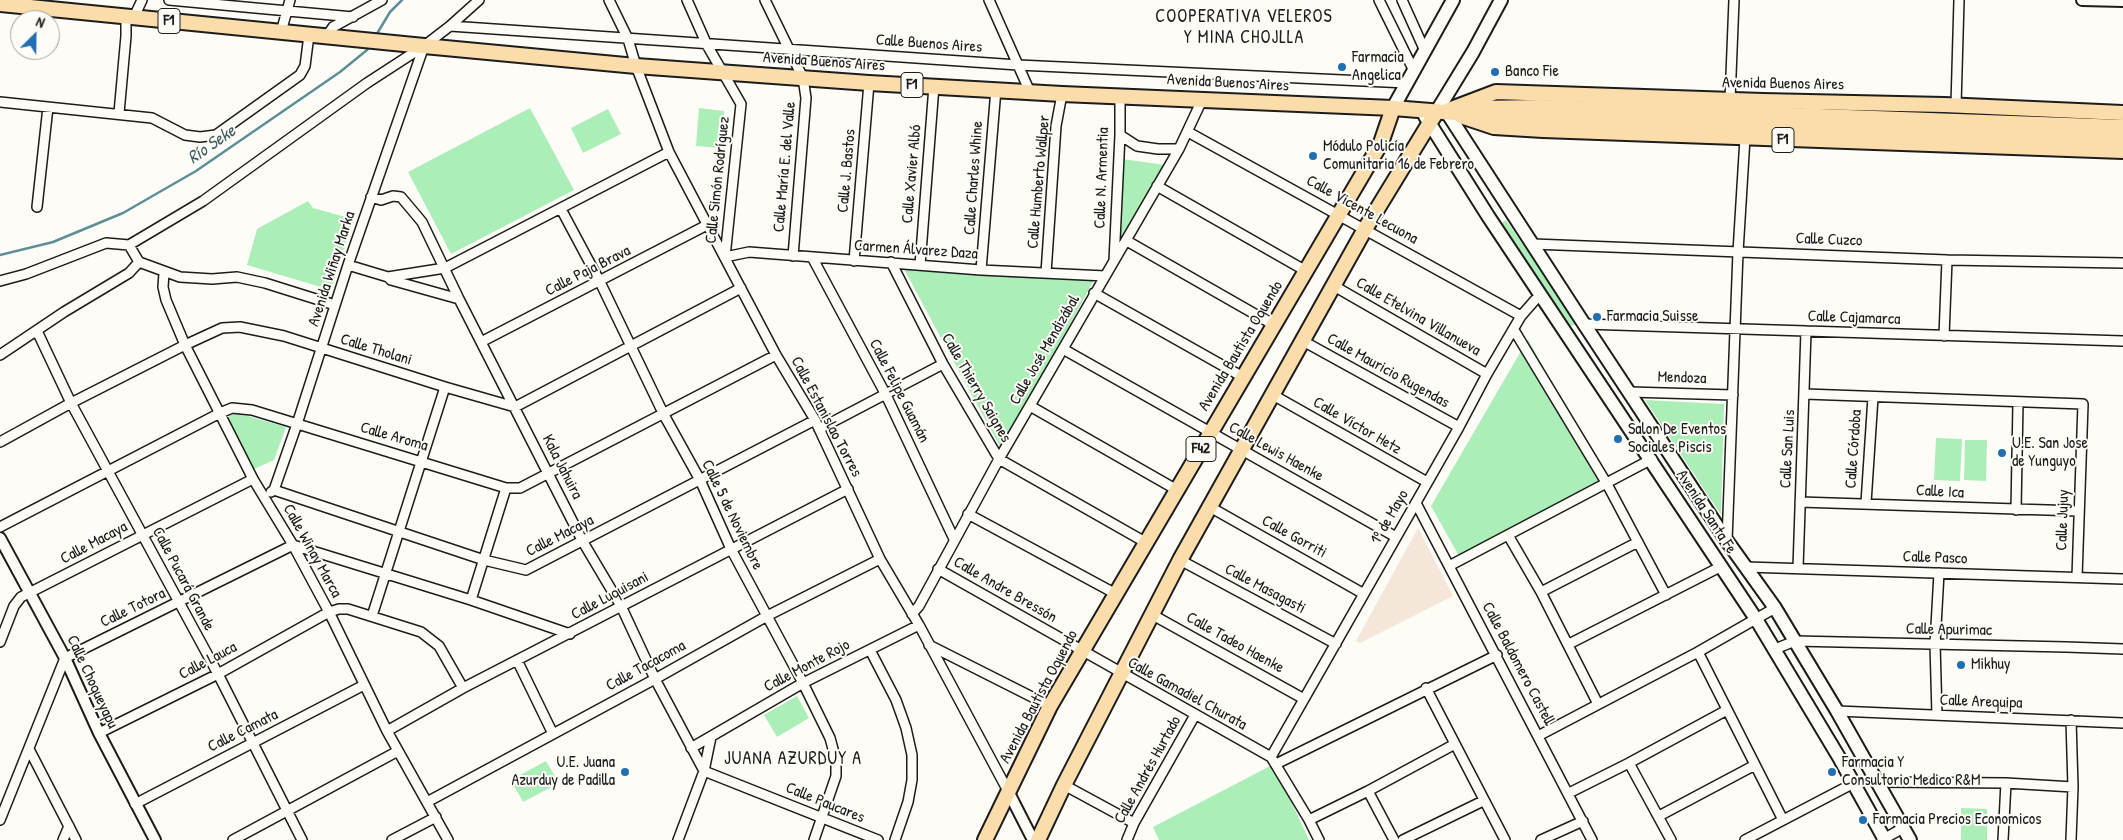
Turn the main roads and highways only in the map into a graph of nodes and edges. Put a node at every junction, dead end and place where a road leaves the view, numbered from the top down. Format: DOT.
graph roads {
  1 [pos="1453,0"];
  2 [pos="1502,0"];
  3 [pos="0,4"];
  4 [pos="1393,108"];
  5 [pos="1420,110"];
  6 [pos="1442,111"];
  7 [pos="2123,112"];
  8 [pos="1430,123"];
  9 [pos="2123,127"];
  10 [pos="2123,138"];
  11 [pos="2123,150"];
  12 [pos="985,840"];
  13 [pos="1038,840"];
  14 [pos="1883,840"];
  15 [pos="1910,840"];
  1 -- 4 [label="main road, Avenida Bautista Oquendo / F42"];
  2 -- 6 [label="main road, F42"];
  3 -- 4 [label="main road, Avenida Buenos Aires / F1"];
  4 -- 5 [label="main road, Avenida Buenos Aires / F1"];
  4 -- 12 [label="main road, Avenida Bautista Oquendo / F42"];
  5 -- 6 [label="main road, Avenida Buenos Aires / F1"];
  5 -- 8 [label="main road, Avenida Santa Fe"];
  6 -- 7 [label="main road, Avenida Buenos Aires"];
  6 -- 8 [label="main road, F42"];
  6 -- 9 [label="main road, Avenida Buenos Aires / F1"];
  6 -- 10 [label="main road, Avenida Buenos Aires / F1"];
  6 -- 11 [label="main road, Avenida Buenos Aires / F1"];
  6 -- 15 [label="main road, Avenida Santa Fe"];
  8 -- 13 [label="main road, F42"];
  8 -- 14 [label="main road, Avenida Santa Fe"];
}
